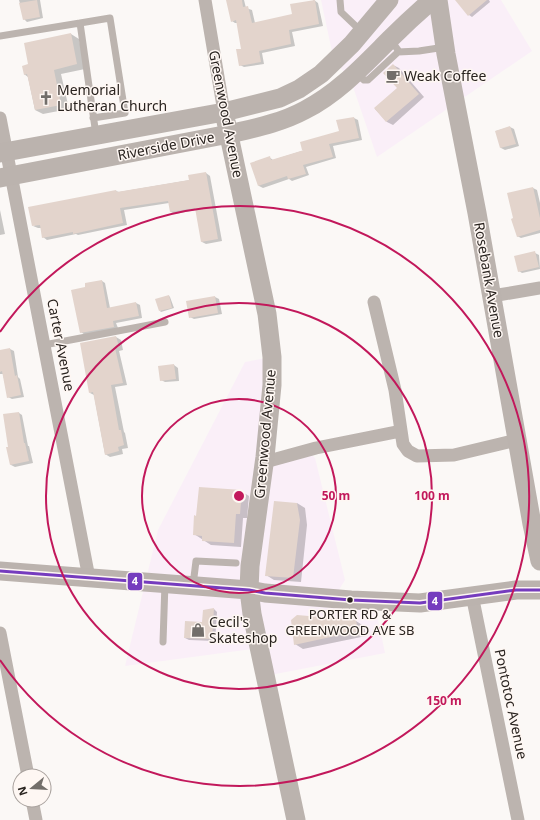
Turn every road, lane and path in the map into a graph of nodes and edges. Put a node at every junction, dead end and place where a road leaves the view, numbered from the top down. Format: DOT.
graph roads {
  1 [pos="205,0"];
  2 [pos="340,0"];
  3 [pos="388,0"];
  4 [pos="432,0"];
  5 [pos="438,0"];
  6 [pos="80,22"];
  7 [pos="362,32"];
  8 [pos="0,36"];
  9 [pos="389,47"];
  10 [pos="445,47"];
  11 [pos="224,112"];
  12 [pos="0,118"];
  13 [pos="95,127"];
  14 [pos="229,134"];
  15 [pos="4,152"];
  16 [pos="100,158"];
  17 [pos="6,176"];
  18 [pos="540,288"];
  19 [pos="492,296"];
  20 [pos="374,302"];
  21 [pos="165,322"];
  22 [pos="44,345"];
  23 [pos="401,431"];
  24 [pos="517,440"];
  25 [pos="265,462"];
  26 [pos="540,561"];
  27 [pos="236,563"];
  28 [pos="0,571"];
  29 [pos="89,578"];
  30 [pos="165,583"];
  31 [pos="193,585"];
  32 [pos="249,590"];
  33 [pos="540,590"];
  34 [pos="472,595"];
  35 [pos="0,633"];
  36 [pos="163,642"];
  37 [pos="26,768"];
  38 [pos="34,808"];
  39 [pos="36,820"];
  40 [pos="296,820"];
  41 [pos="518,820"];
  1 -- 11 [label="street, Greenwood Avenue"];
  2 -- 7 [label="lane"];
  3 -- 7 [label="street, Riverside Drive"];
  4 -- 9 [label="street, Riverside Drive"];
  5 -- 10 [label="street, Rosebank Avenue"];
  6 -- 8 [label="lane"];
  6 -- 13 [label="lane"];
  6 -- 13 [label="lane"];
  7 -- 9 [label="street"];
  7 -- 11 [label="street, Riverside Drive"];
  9 -- 10 [label="lane"];
  9 -- 14 [label="street, Riverside Drive"];
  10 -- 19 [label="street, Rosebank Avenue"];
  11 -- 13 [label="street, Riverside Drive"];
  11 -- 14 [label="street, Greenwood Avenue"];
  12 -- 15 [label="street, Carter Avenue"];
  13 -- 15 [label="street, Riverside Drive"];
  13 -- 16 [label="street"];
  14 -- 16 [label="street, Riverside Drive"];
  14 -- 25 [label="street, Greenwood Avenue"];
  15 -- 17 [label="street, Carter Avenue"];
  16 -- 17 [label="street, Riverside Drive"];
  17 -- 22 [label="street, Carter Avenue"];
  18 -- 19 [label="street"];
  19 -- 24 [label="street, Rosebank Avenue"];
  20 -- 23 [label="street"];
  21 -- 22 [label="lane"];
  22 -- 29 [label="street, Carter Avenue"];
  23 -- 24 [label="street"];
  23 -- 25 [label="street"];
  24 -- 26 [label="street, Rosebank Avenue"];
  25 -- 32 [label="street, Greenwood Avenue"];
  27 -- 31 [label="lane"];
  28 -- 29 [label="street"];
  29 -- 30 [label="street"];
  30 -- 31 [label="street"];
  30 -- 36 [label="lane"];
  31 -- 32 [label="street"];
  32 -- 34 [label="street"];
  32 -- 40 [label="street, Greenwood Avenue"];
  33 -- 34 [label="street"];
  34 -- 41 [label="street, Pontotoc Avenue"];
  35 -- 37 [label="street"];
  38 -- 39 [label="street"];
}
